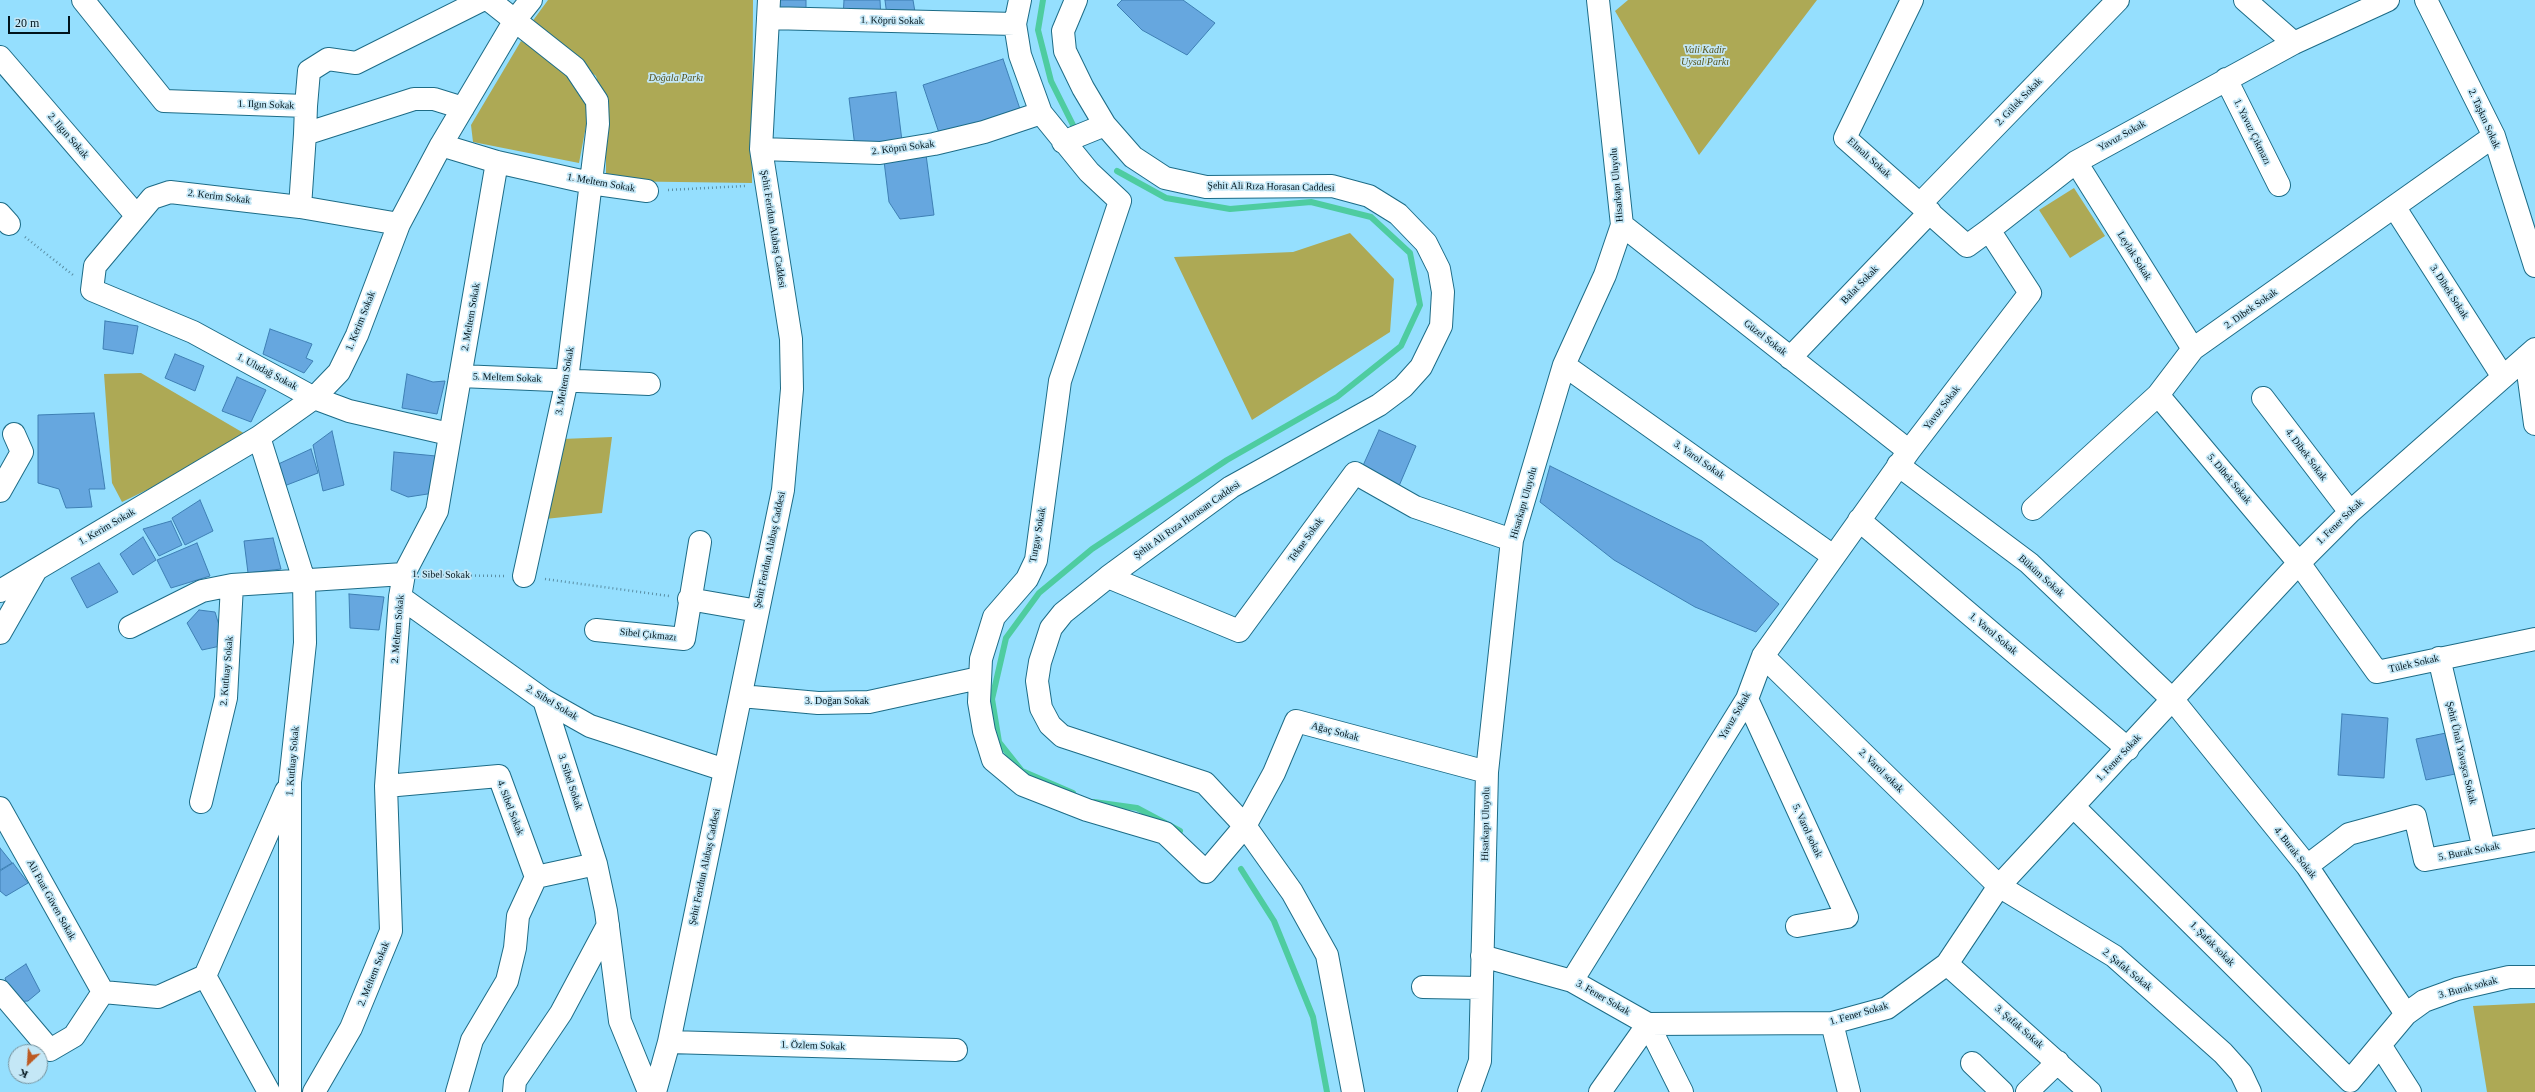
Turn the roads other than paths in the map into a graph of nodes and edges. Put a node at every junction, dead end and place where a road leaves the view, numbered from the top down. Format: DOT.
graph roads {
  1 [pos="83,0"];
  2 [pos="482,0"];
  3 [pos="489,0"];
  4 [pos="531,0"];
  5 [pos="1020,0"];
  6 [pos="1076,0"];
  7 [pos="1598,0"];
  8 [pos="1912,0"];
  9 [pos="2118,0"];
  10 [pos="2245,0"];
  11 [pos="2388,0"];
  12 [pos="2426,0"];
  13 [pos="769,9"];
  14 [pos="515,20"];
  15 [pos="1015,24"];
  16 [pos="2294,43"];
  17 [pos="0,57"];
  18 [pos="2226,78"];
  19 [pos="306,106"];
  20 [pos="463,108"];
  21 [pos="1041,113"];
  22 [pos="1104,126"];
  23 [pos="304,134"];
  24 [pos="2494,136"];
  25 [pos="1063,142"];
  26 [pos="441,144"];
  27 [pos="761,149"];
  28 [pos="497,162"];
  29 [pos="2076,162"];
  30 [pos="590,183"];
  31 [pos="2279,185"];
  32 [pos="647,191"];
  33 [pos="300,207"];
  34 [pos="1925,208"];
  35 [pos="2395,208"];
  36 [pos="136,215"];
  37 [pos="399,224"];
  38 [pos="1622,225"];
  39 [pos="1989,230"];
  40 [pos="2535,266"];
  41 [pos="92,290"];
  42 [pos="2193,349"];
  43 [pos="2531,353"];
  44 [pos="1790,358"];
  45 [pos="1564,365"];
  46 [pos="460,376"];
  47 [pos="2503,377"];
  48 [pos="567,380"];
  49 [pos="649,384"];
  50 [pos="2158,395"];
  51 [pos="314,398"];
  52 [pos="2263,398"];
  53 [pos="2535,424"];
  54 [pos="14,434"];
  55 [pos="450,434"];
  56 [pos="259,437"];
  57 [pos="1903,458"];
  58 [pos="0,491"];
  59 [pos="2033,509"];
  60 [pos="2350,512"];
  61 [pos="1859,520"];
  62 [pos="1512,540"];
  63 [pos="700,542"];
  64 [pos="1833,556"];
  65 [pos="2299,563"];
  66 [pos="38,567"];
  67 [pos="404,574"];
  68 [pos="524,576"];
  69 [pos="1108,577"];
  70 [pos="304,580"];
  71 [pos="232,585"];
  72 [pos="0,591"];
  73 [pos="400,597"];
  74 [pos="689,599"];
  75 [pos="758,611"];
  76 [pos="130,627"];
  77 [pos="596,630"];
  78 [pos="0,633"];
  79 [pos="2535,640"];
  80 [pos="1762,656"];
  81 [pos="2439,658"];
  82 [pos="980,678"];
  83 [pos="741,696"];
  84 [pos="1747,699"];
  85 [pos="544,700"];
  86 [pos="2173,700"];
  87 [pos="2128,748"];
  88 [pos="725,770"];
  89 [pos="1487,772"];
  90 [pos="290,782"];
  91 [pos="386,786"];
  92 [pos="201,802"];
  93 [pos="2074,807"];
  94 [pos="0,808"];
  95 [pos="1245,826"];
  96 [pos="2535,840"];
  97 [pos="2484,849"];
  98 [pos="596,864"];
  99 [pos="2307,866"];
  100 [pos="536,877"];
  101 [pos="2000,886"];
  102 [pos="608,925"];
  103 [pos="1797,926"];
  104 [pos="1482,956"];
  105 [pos="1947,964"];
  106 [pos="206,976"];
  107 [pos="2535,977"];
  108 [pos="1572,980"];
  109 [pos="1423,987"];
  110 [pos="1481,988"];
  111 [pos="0,991"];
  112 [pos="103,992"];
  113 [pos="2406,1014"];
  114 [pos="1832,1023"];
  115 [pos="1648,1024"];
  116 [pos="669,1042"];
  117 [pos="2380,1045"];
  118 [pos="956,1050"];
  119 [pos="2058,1062"];
  120 [pos="1972,1063"];
  121 [pos="2350,1081"];
  122 [pos="268,1092"];
  123 [pos="290,1092"];
  124 [pos="314,1092"];
  125 [pos="457,1092"];
  126 [pos="514,1092"];
  127 [pos="649,1092"];
  128 [pos="655,1092"];
  129 [pos="1353,1092"];
  130 [pos="1469,1092"];
  131 [pos="1600,1092"];
  132 [pos="1682,1092"];
  133 [pos="1849,1092"];
  134 [pos="2002,1092"];
  135 [pos="2026,1092"];
  136 [pos="2090,1092"];
  137 [pos="2250,1092"];
  138 [pos="2410,1092"];
  1 -- 19 [label="street, 1. Ilgın Sokak"];
  2 -- 19 [label="street"];
  3 -- 14 [label="street, 3. Meltem Sokak"];
  4 -- 14 [label="street, 1. Kerim Sokak"];
  5 -- 15 [label="street"];
  6 -- 22 [label="street, Şehit Ali Rıza Horasan Caddesi"];
  7 -- 38 [label="street, Hisarkapı Uluyolu"];
  8 -- 34 [label="street, Elmalı Sokak"];
  9 -- 34 [label="street, 2. Gülek Sokak"];
  10 -- 16 [label="street"];
  11 -- 16 [label="street, Yavuz Sokak"];
  12 -- 24 [label="street, 2. Taşkın Sokak"];
  13 -- 15 [label="street, 1. Köprü Sokak"];
  13 -- 27 [label="street, Şehit Feridun Alabaş Caddesi"];
  14 -- 20 [label="street, 1. Kerim Sokak"];
  14 -- 30 [label="street, 3. Meltem Sokak"];
  15 -- 21 [label="street"];
  16 -- 18 [label="street, Yavuz Sokak"];
  17 -- 36 [label="street, 2. Ilgın Sokak"];
  18 -- 29 [label="street, Yavuz Sokak"];
  18 -- 31 [label="street, 1. Yavuz Çıkmazı"];
  19 -- 23 [label="street, 1. Ilgın Sokak"];
  20 -- 23 [label="street"];
  20 -- 26 [label="street, 1. Kerim Sokak"];
  21 -- 25 [label="street"];
  21 -- 27 [label="street, 2. Köprü Sokak"];
  22 -- 25 [label="street"];
  22 -- 69 [label="street, Şehit Ali Rıza Horasan Caddesi"];
  23 -- 33 [label="street, 1. Ilgın Sokak"];
  24 -- 35 [label="street, 2. Dibek Sokak"];
  24 -- 40 [label="street, 2. Taşkın Sokak"];
  25 -- 82 [label="street, Turgay Sokak"];
  26 -- 28 [label="street, 1. Meltem Sokak"];
  26 -- 37 [label="street, 1. Kerim Sokak"];
  27 -- 75 [label="street, Şehit Feridun Alabaş Caddesi"];
  28 -- 30 [label="street, 1. Meltem Sokak"];
  28 -- 46 [label="street, 2. Meltem Sokak"];
  29 -- 39 [label="street, Yavuz Sokak"];
  29 -- 42 [label="street, Leylak Sokak"];
  30 -- 32 [label="street, 1. Meltem Sokak"];
  30 -- 48 [label="street, 3. Meltem Sokak"];
  33 -- 36 [label="street, 2. Kerim Sokak"];
  33 -- 37 [label="street, 2. Kerim Sokak"];
  34 -- 39 [label="street, Elmalı Sokak"];
  34 -- 44 [label="street, Balat Sokak"];
  35 -- 42 [label="street, 2. Dibek Sokak"];
  35 -- 47 [label="street, 3. Dibek Sokak"];
  36 -- 41 [label="street, 2. Kerim Sokak"];
  37 -- 51 [label="street, 1. Kerim Sokak"];
  38 -- 44 [label="street, Güzel Sokak"];
  38 -- 45 [label="street, Hisarkapı Uluyolu"];
  39 -- 57 [label="street, Yavuz Sokak"];
  41 -- 51 [label="street, 1. Uludağ Sokak"];
  42 -- 50 [label="street, 2. Dibek Sokak"];
  43 -- 47 [label="street, 1. Fener Sokak"];
  43 -- 53 [label="street"];
  44 -- 57 [label="street, Güzel Sokak"];
  45 -- 62 [label="street, Hisarkapı Uluyolu"];
  45 -- 64 [label="street, 3. Varol Sokak"];
  46 -- 48 [label="street, 5. Meltem Sokak"];
  46 -- 55 [label="street, 2. Meltem Sokak"];
  47 -- 60 [label="street, 1. Fener Sokak"];
  48 -- 49 [label="street, 5. Meltem Sokak"];
  48 -- 68 [label="street, 3. Meltem Sokak"];
  50 -- 59 [label="street, 2. Dibek Sokak"];
  50 -- 65 [label="street, 5. Dibek Sokak"];
  51 -- 55 [label="street, 1. Uludağ Sokak"];
  51 -- 56 [label="street, 1. Kerim Sokak"];
  52 -- 60 [label="street, 4. Dibek Sokak"];
  54 -- 58 [label="street"];
  55 -- 67 [label="street, 2. Meltem Sokak"];
  56 -- 66 [label="street, 1. Kerim Sokak"];
  56 -- 70 [label="street, 1. Kutluay Sokak"];
  57 -- 61 [label="street, Yavuz Sokak"];
  57 -- 86 [label="street, Büküm Sokak"];
  60 -- 65 [label="street, 1. Fener Sokak"];
  61 -- 64 [label="street, Yavuz Sokak"];
  61 -- 87 [label="street, 1. Varol Sokak"];
  62 -- 69 [label="street, Tekne Sokak"];
  62 -- 89 [label="street, Hisarkapı Uluyolu"];
  63 -- 74 [label="street"];
  64 -- 80 [label="street, Yavuz Sokak"];
  65 -- 81 [label="street, Tülek Sokak"];
  65 -- 86 [label="street, 1. Fener Sokak"];
  66 -- 72 [label="street, 1. Kerim Sokak"];
  66 -- 78 [label="street"];
  67 -- 70 [label="street, 1. Sibel Sokak"];
  67 -- 73 [label="street, 2. Meltem Sokak"];
  69 -- 95 [label="street, Şehit Ali Rıza Horasan Caddesi"];
  70 -- 71 [label="street, 1. Sibel Sokak"];
  70 -- 90 [label="street, 1. Kutluay Sokak"];
  71 -- 76 [label="street, 1. Sibel Sokak"];
  71 -- 92 [label="street, 2. Kutluay Sokak"];
  73 -- 85 [label="street, 2. Sibel Sokak"];
  73 -- 91 [label="street, 2. Meltem Sokak"];
  74 -- 75 [label="street"];
  74 -- 77 [label="street, Sibel Çıkmazı"];
  75 -- 83 [label="street, Şehit Feridun Alabaş Caddesi"];
  79 -- 81 [label="street, Tülek Sokak"];
  80 -- 84 [label="street, Yavuz Sokak"];
  80 -- 101 [label="street, 2. Varol sokak"];
  81 -- 97 [label="street, Şehit Ünal Yavaşca Sokak"];
  82 -- 83 [label="street, 3. Doğan Sokak"];
  82 -- 95 [label="street, Turgay Sokak"];
  83 -- 88 [label="street, Şehit Feridun Alabaş Caddesi"];
  84 -- 103 [label="street, 5. Varol sokak"];
  84 -- 108 [label="street, Yavuz Sokak"];
  85 -- 88 [label="street, 2. Sibel Sokak"];
  85 -- 98 [label="street, 3. Sibel Sokak"];
  86 -- 87 [label="street, 1. Fener Sokak"];
  86 -- 99 [label="street, 4. Burak Sokak"];
  87 -- 93 [label="street, 1. Fener Sokak"];
  88 -- 116 [label="street, Şehit Feridun Alabaş Caddesi"];
  89 -- 95 [label="street, Ağaç Sokak"];
  89 -- 104 [label="street, Hisarkapı Uluyolu"];
  90 -- 106 [label="street"];
  90 -- 123 [label="street, 1. Kutluay Sokak"];
  91 -- 100 [label="street, 4. Sibel Sokak"];
  91 -- 124 [label="street, 2. Meltem Sokak"];
  93 -- 101 [label="street, 1. Fener Sokak"];
  93 -- 121 [label="street, 1. Şafak sokak"];
  94 -- 112 [label="street, Ali Fuat Güven Sokak"];
  95 -- 129 [label="street, Şehit Ali Rıza Horasan Caddesi"];
  96 -- 97 [label="street, 5. Burak Sokak"];
  97 -- 99 [label="street, 5. Burak Sokak"];
  98 -- 100 [label="street"];
  98 -- 102 [label="street, 3. Sibel Sokak"];
  99 -- 113 [label="street, 4. Burak Sokak"];
  100 -- 125 [label="street"];
  101 -- 105 [label="street, 1. Fener Sokak"];
  101 -- 137 [label="street, 2. Şafak Sokak"];
  102 -- 126 [label="street"];
  102 -- 127 [label="street, 3. Sibel Sokak"];
  104 -- 108 [label="street, 3. Fener Sokak"];
  104 -- 110 [label="street, Hisarkapı Uluyolu"];
  105 -- 114 [label="street, 1. Fener Sokak"];
  105 -- 119 [label="street, 3. Şafak Sokak"];
  106 -- 112 [label="street"];
  106 -- 122 [label="street"];
  107 -- 113 [label="street, 3. Burak sokak"];
  108 -- 115 [label="street, 3. Fener Sokak"];
  109 -- 110 [label="street"];
  110 -- 130 [label="street, Hisarkapı Uluyolu"];
  111 -- 112 [label="street"];
  113 -- 117 [label="street, 3. Burak sokak"];
  114 -- 115 [label="street, 1. Fener Sokak"];
  114 -- 133 [label="street"];
  115 -- 131 [label="street"];
  115 -- 132 [label="street"];
  116 -- 118 [label="street, 1. Özlem Sokak"];
  116 -- 128 [label="street, Şehit Feridun Alabaş Caddesi"];
  117 -- 121 [label="street, 3. Burak sokak"];
  117 -- 138 [label="street"];
  119 -- 135 [label="street"];
  119 -- 136 [label="street, 3. Şafak Sokak"];
  120 -- 134 [label="street"];
}
